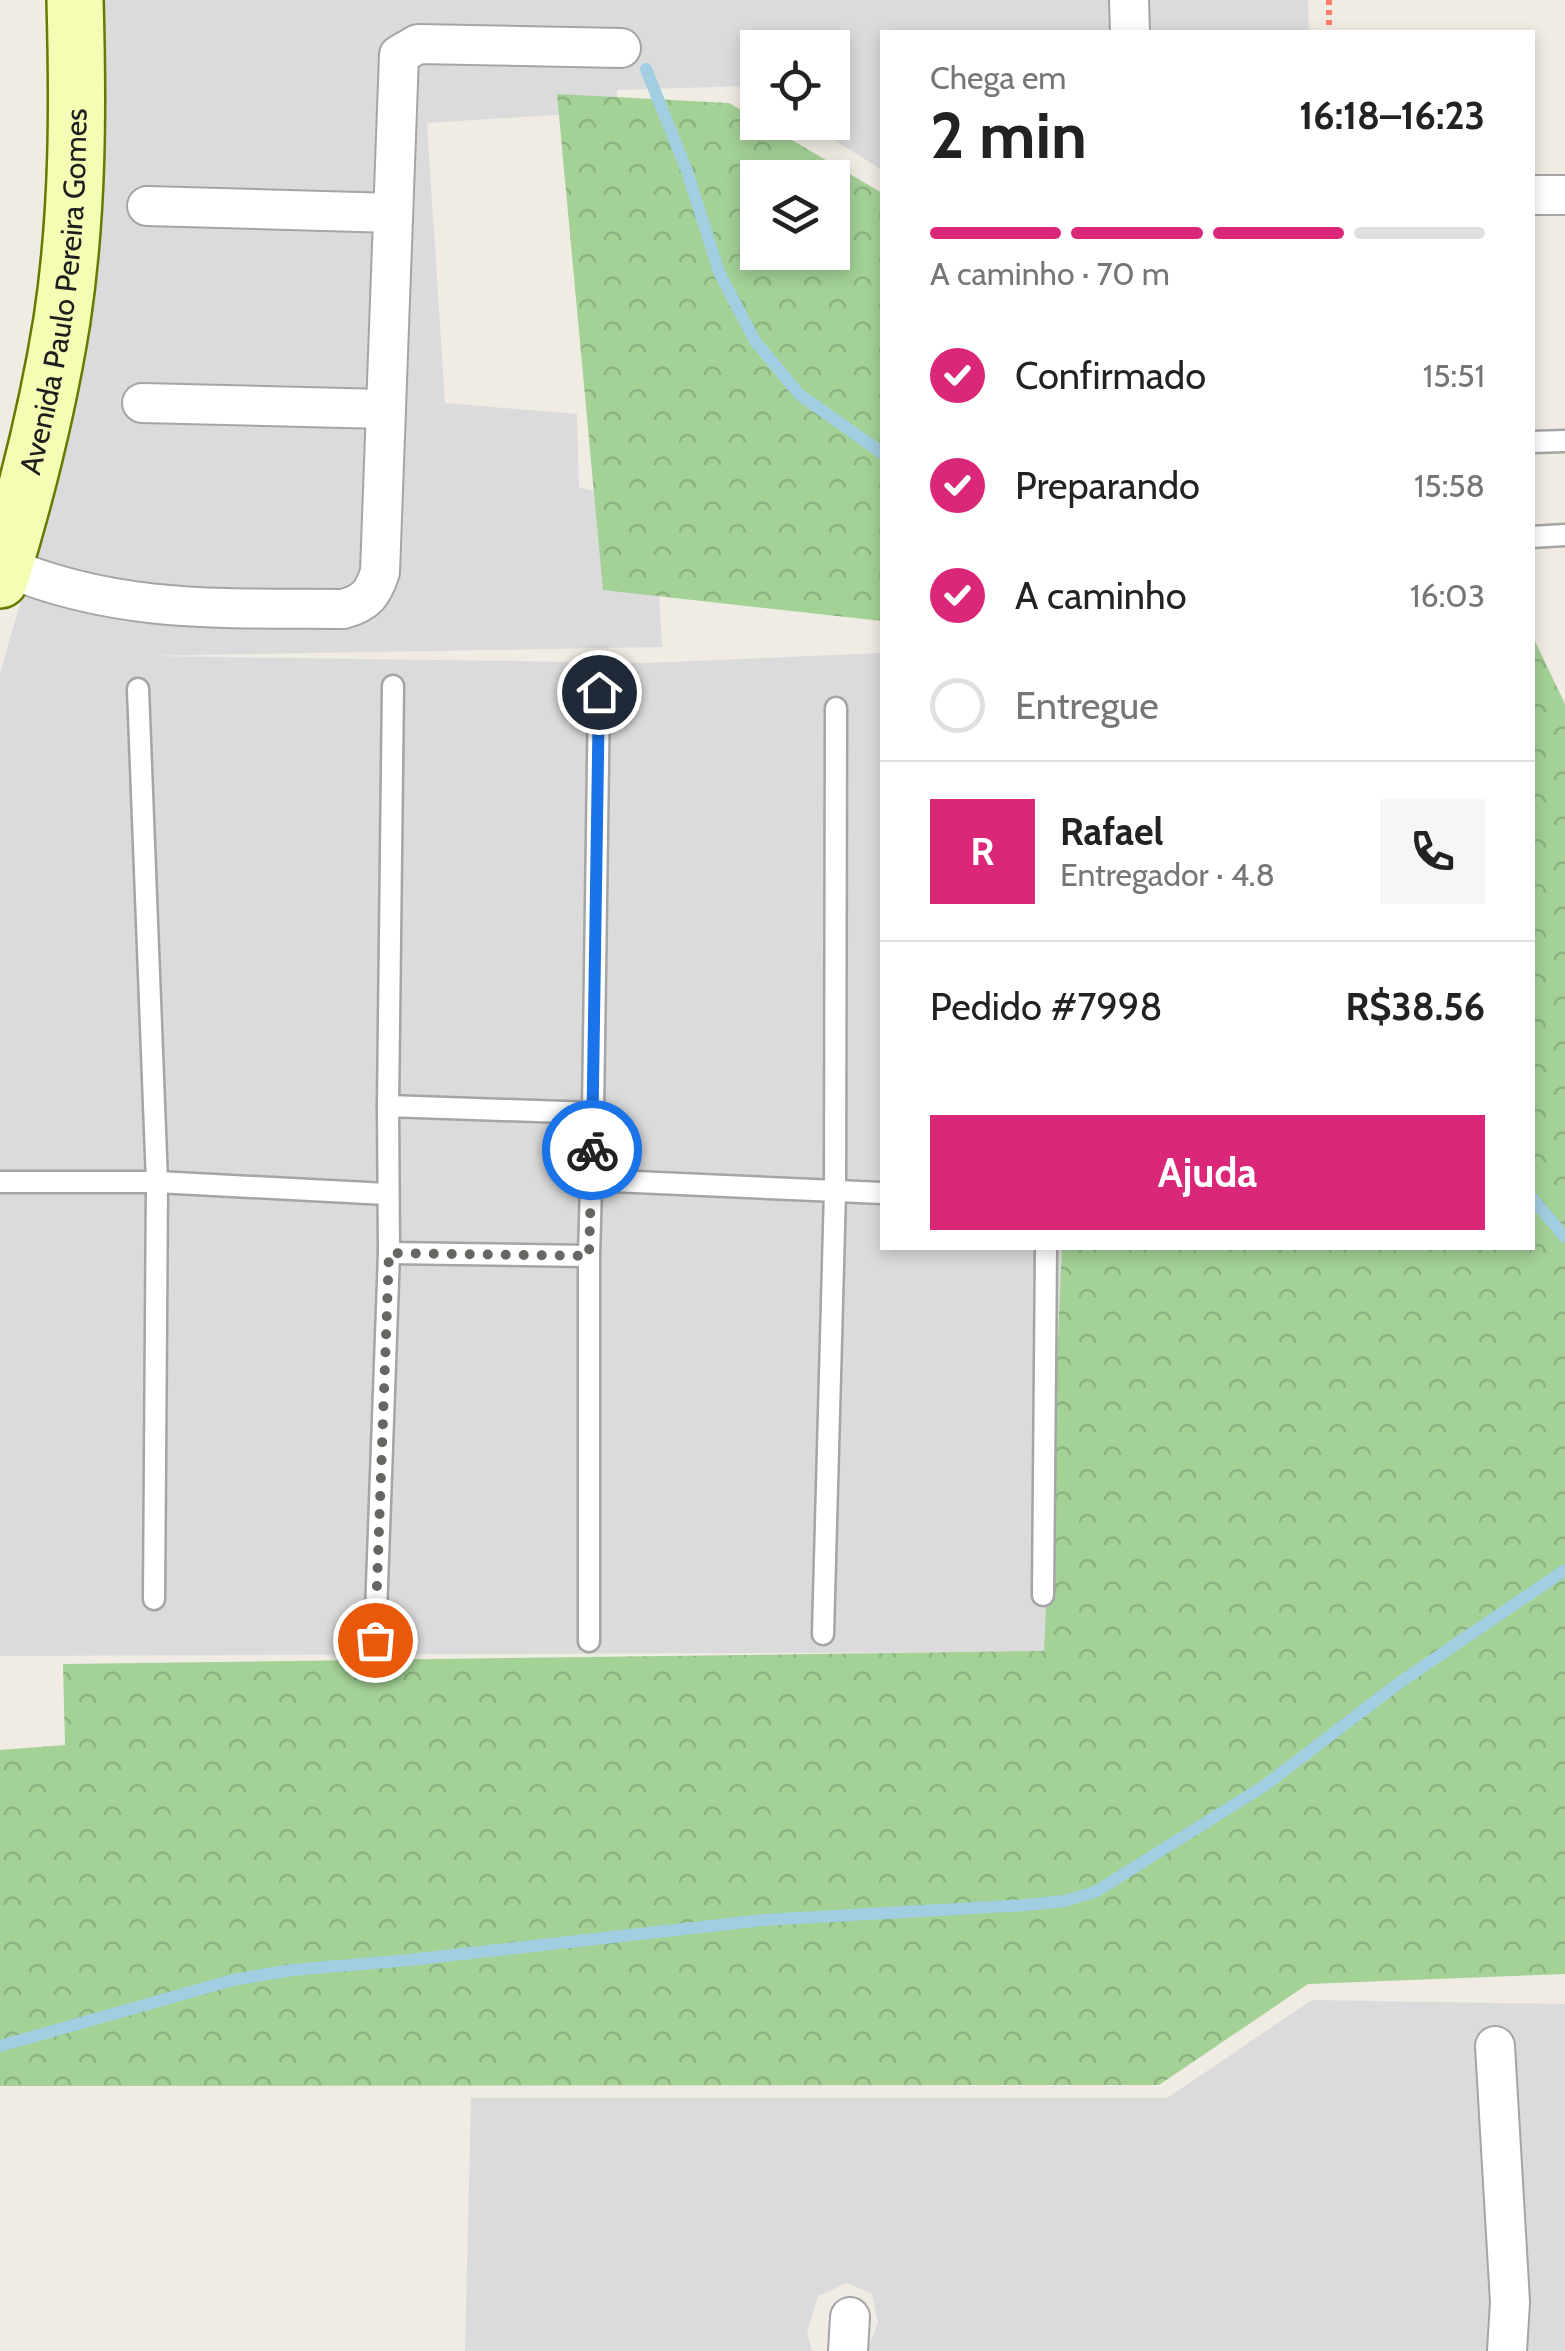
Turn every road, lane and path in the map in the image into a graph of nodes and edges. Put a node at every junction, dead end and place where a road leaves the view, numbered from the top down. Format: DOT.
graph roads {
  1 [pos="76,0"];
  2 [pos="1129,0"];
  3 [pos="1329,0"];
  4 [pos="1130,30"];
  5 [pos="1329,30"];
  6 [pos="621,48"];
  7 [pos="1535,195"];
  8 [pos="1565,195"];
  9 [pos="147,206"];
  10 [pos="393,213"];
  11 [pos="142,402"];
  12 [pos="385,408"];
  13 [pos="1535,442"];
  14 [pos="1565,442"];
  15 [pos="1565,535"];
  16 [pos="1535,537"];
  17 [pos="2,573"];
  18 [pos="393,686"];
  19 [pos="138,689"];
  20 [pos="599,692"];
  21 [pos="836,708"];
  22 [pos="388,1106"];
  23 [pos="592,1114"];
  24 [pos="592,1180"];
  25 [pos="0,1182"];
  26 [pos="157,1182"];
  27 [pos="834,1192"];
  28 [pos="880,1193"];
  29 [pos="386,1194"];
  30 [pos="1046,1250"];
  31 [pos="389,1253"];
  32 [pos="589,1256"];
  33 [pos="1043,1595"];
  34 [pos="154,1599"];
  35 [pos="823,1634"];
  36 [pos="375,1640"];
  37 [pos="589,1641"];
  38 [pos="1495,2046"];
  39 [pos="1508,2351"];
  1 -- 17 [label="main road, Avenida Paulo Pereira Gomes"];
  2 -- 4 [label="street"];
  3 -- 5 [label="path"];
  6 -- 10 [label="street"];
  7 -- 8 [label="street"];
  9 -- 10 [label="street"];
  10 -- 12 [label="street"];
  11 -- 12 [label="street"];
  12 -- 17 [label="street"];
  13 -- 14 [label="lane"];
  15 -- 16 [label="lane"];
  18 -- 22 [label="lane"];
  19 -- 26 [label="lane"];
  20 -- 23 [label="lane"];
  21 -- 27 [label="lane"];
  22 -- 23 [label="lane"];
  22 -- 29 [label="lane"];
  23 -- 24 [label="lane"];
  24 -- 27 [label="lane"];
  24 -- 32 [label="lane"];
  25 -- 26 [label="lane"];
  26 -- 29 [label="lane"];
  26 -- 34 [label="lane"];
  27 -- 28 [label="lane"];
  27 -- 35 [label="lane"];
  29 -- 31 [label="lane"];
  30 -- 33 [label="lane"];
  31 -- 32 [label="lane"];
  31 -- 36 [label="lane"];
  32 -- 37 [label="lane"];
  38 -- 39 [label="street"];
}
